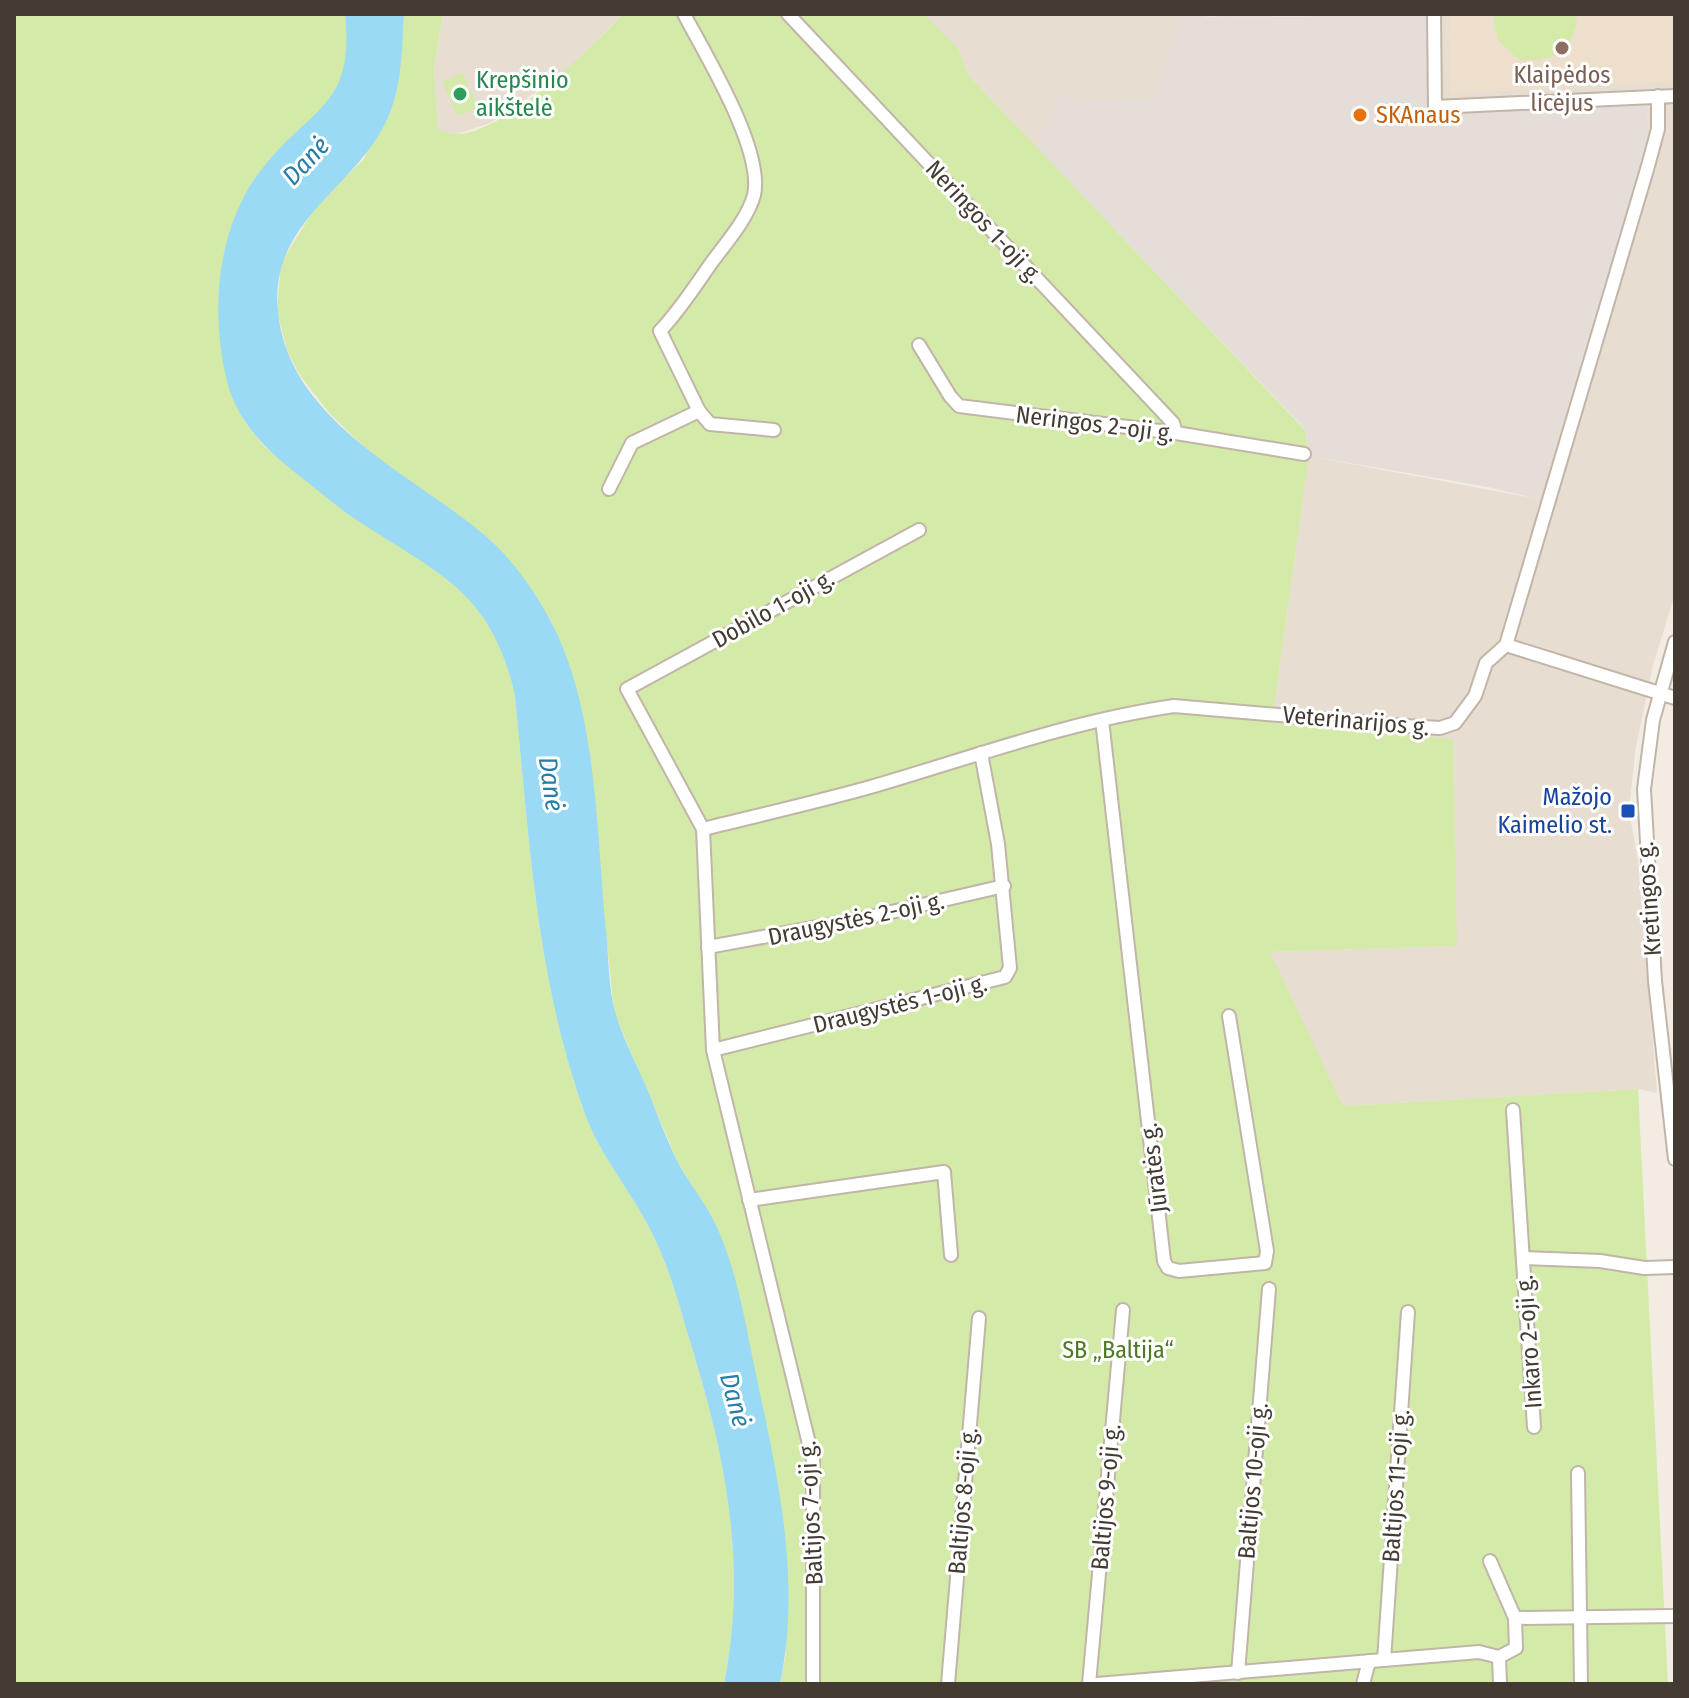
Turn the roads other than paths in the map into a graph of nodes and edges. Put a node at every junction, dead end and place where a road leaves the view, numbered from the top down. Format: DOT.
graph roads {
  1 [pos="684,14"];
  2 [pos="788,14"];
  3 [pos="1434,14"];
  4 [pos="1658,96"];
  5 [pos="1675,96"];
  6 [pos="919,345"];
  7 [pos="699,411"];
  8 [pos="774,430"];
  9 [pos="1176,433"];
  10 [pos="1304,454"];
  11 [pos="609,489"];
  12 [pos="919,530"];
  13 [pos="1675,642"];
  14 [pos="1506,645"];
  15 [pos="1660,694"];
  16 [pos="1675,698"];
  17 [pos="1102,720"];
  18 [pos="981,753"];
  19 [pos="703,829"];
  20 [pos="1004,886"];
  21 [pos="708,947"];
  22 [pos="1229,1016"];
  23 [pos="713,1050"];
  24 [pos="1513,1110"];
  25 [pos="1675,1159"];
  26 [pos="749,1200"];
  27 [pos="951,1255"];
  28 [pos="1523,1258"];
  29 [pos="1675,1267"];
  30 [pos="1269,1289"];
  31 [pos="1123,1310"];
  32 [pos="1408,1312"];
  33 [pos="979,1318"];
  34 [pos="1534,1427"];
  35 [pos="1578,1473"];
  36 [pos="1490,1561"];
  37 [pos="1675,1616"];
  38 [pos="1581,1617"];
  39 [pos="1515,1618"];
  40 [pos="1499,1657"];
  41 [pos="1384,1660"];
  42 [pos="1369,1661"];
  43 [pos="1234,1677"];
  44 [pos="813,1684"];
  45 [pos="948,1684"];
  46 [pos="1089,1684"];
  47 [pos="1097,1684"];
  48 [pos="1363,1684"];
  49 [pos="1500,1684"];
  50 [pos="1581,1684"];
  1 -- 7 [label="street"];
  2 -- 9 [label="street, Neringos 1-oji g."];
  3 -- 4 [label="street"];
  4 -- 5 [label="street"];
  4 -- 14 [label="street, Veterinarijos g."];
  6 -- 9 [label="street, Neringos 2-oji g."];
  7 -- 8 [label="street"];
  7 -- 11 [label="street"];
  9 -- 10 [label="street, Neringos 2-oji g."];
  12 -- 19 [label="street, Dobilo 1-oji g."];
  13 -- 15 [label="street, Kretingos g."];
  14 -- 15 [label="street"];
  14 -- 17 [label="street, Veterinarijos g."];
  15 -- 16 [label="street"];
  15 -- 25 [label="street, Kretingos g."];
  17 -- 18 [label="street, Veterinarijos g."];
  17 -- 22 [label="street, Jūratės g."];
  18 -- 19 [label="street, Veterinarijos g."];
  18 -- 20 [label="street, Draugystės 1-oji g."];
  19 -- 21 [label="street, Baltijos 7-oji g."];
  20 -- 21 [label="street, Draugystės 2-oji g."];
  20 -- 23 [label="street, Draugystės 1-oji g."];
  21 -- 23 [label="street, Baltijos 7-oji g."];
  23 -- 26 [label="street, Baltijos 7-oji g."];
  24 -- 28 [label="street, Inkaro 2-oji g."];
  26 -- 27 [label="street"];
  26 -- 44 [label="street, Baltijos 7-oji g."];
  28 -- 29 [label="street"];
  28 -- 34 [label="street, Inkaro 2-oji g."];
  30 -- 43 [label="street, Baltijos 10-oji g."];
  31 -- 46 [label="street, Baltijos 9-oji g."];
  32 -- 41 [label="street, Baltijos 11-oji g."];
  33 -- 45 [label="street, Baltijos 8-oji g."];
  35 -- 38 [label="street"];
  36 -- 39 [label="street"];
  37 -- 38 [label="street"];
  38 -- 39 [label="street"];
  38 -- 50 [label="street"];
  39 -- 40 [label="street"];
  40 -- 41 [label="street"];
  40 -- 49 [label="street"];
  41 -- 42 [label="street"];
  42 -- 43 [label="street"];
  42 -- 48 [label="street"];
  43 -- 47 [label="street"];
}
